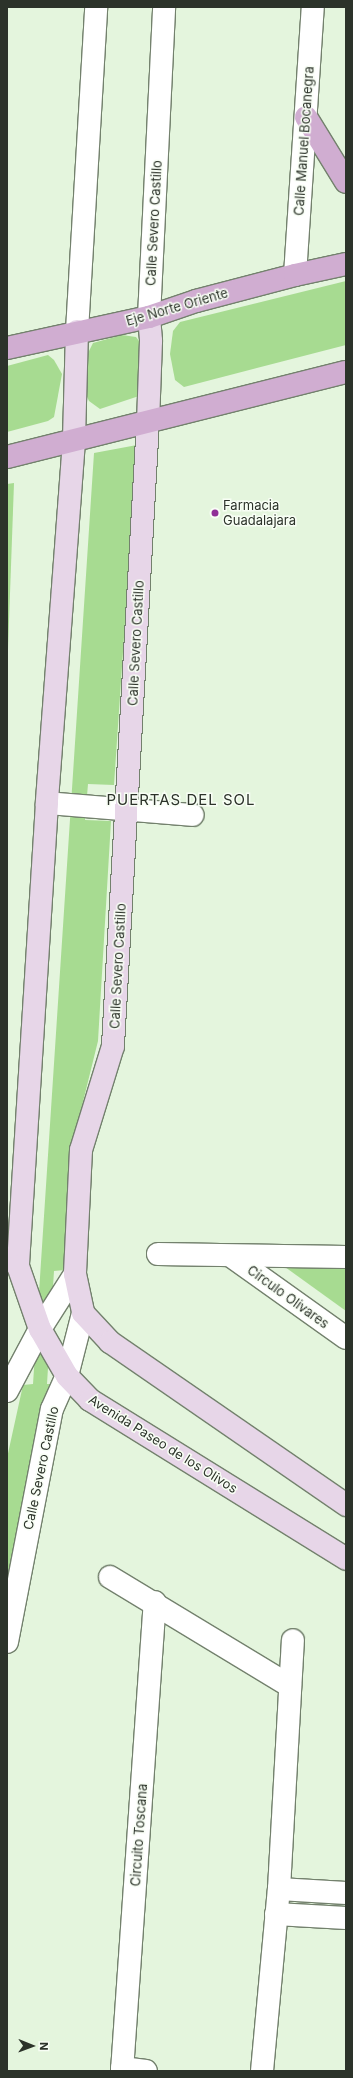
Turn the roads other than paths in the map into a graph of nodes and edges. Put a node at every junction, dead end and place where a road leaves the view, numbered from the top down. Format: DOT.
graph roads {
  1 [pos="96,7"];
  2 [pos="164,7"];
  3 [pos="313,7"];
  4 [pos="306,117"];
  5 [pos="346,182"];
  6 [pos="346,264"];
  7 [pos="294,274"];
  8 [pos="149,317"];
  9 [pos="77,331"];
  10 [pos="7,348"];
  11 [pos="346,372"];
  12 [pos="148,421"];
  13 [pos="74,441"];
  14 [pos="7,457"];
  15 [pos="47,804"];
  16 [pos="127,811"];
  17 [pos="193,815"];
  18 [pos="158,1254"];
  19 [pos="231,1256"];
  20 [pos="346,1257"];
  21 [pos="75,1274"];
  22 [pos="83,1313"];
  23 [pos="40,1329"];
  24 [pos="346,1338"];
  25 [pos="67,1376"];
  26 [pos="7,1391"];
  27 [pos="346,1505"];
  28 [pos="346,1559"];
  29 [pos="110,1577"];
  30 [pos="155,1602"];
  31 [pos="293,1640"];
  32 [pos="7,1642"];
  33 [pos="290,1686"];
  34 [pos="279,1889"];
  35 [pos="346,1893"];
  36 [pos="276,1914"];
  37 [pos="346,1918"];
  38 [pos="122,2070"];
  39 [pos="146,2071"];
  40 [pos="262,2071"];
  1 -- 9 [label="street"];
  2 -- 8 [label="street, Calle Severo Castillo"];
  3 -- 4 [label="street, Calle Manuel Bocanegra"];
  4 -- 5 [label="main road"];
  4 -- 7 [label="street, Calle Manuel Bocanegra"];
  6 -- 7 [label="main road, Eje Norte Oriente"];
  7 -- 8 [label="main road, Eje Norte Oriente"];
  8 -- 9 [label="main road, Eje Norte Oriente"];
  8 -- 12 [label="street, Calle Severo Castillo"];
  9 -- 10 [label="main road, Eje Norte Oriente"];
  9 -- 13 [label="street"];
  11 -- 12 [label="main road"];
  12 -- 13 [label="main road"];
  12 -- 16 [label="street, Calle Severo Castillo"];
  13 -- 14 [label="main road"];
  13 -- 15 [label="street"];
  15 -- 16 [label="street"];
  15 -- 23 [label="street, Avenida Paseo de los Olivos"];
  16 -- 17 [label="street"];
  16 -- 21 [label="street, Calle Severo Castillo"];
  18 -- 19 [label="street, Circulo Olivares"];
  19 -- 20 [label="street, Circulo Olivares"];
  19 -- 24 [label="street, Circulo Olivares"];
  21 -- 22 [label="street, Calle Severo Castillo"];
  21 -- 23 [label="street, Calle Severo Castillo"];
  22 -- 25 [label="street, Calle Severo Castillo"];
  22 -- 27 [label="street"];
  23 -- 25 [label="street, Avenida Paseo de los Olivos"];
  23 -- 26 [label="street, Calle Severo Castillo"];
  25 -- 28 [label="street, Avenida Paseo de los Olivos"];
  25 -- 32 [label="street, Calle Severo Castillo"];
  29 -- 30 [label="street"];
  30 -- 33 [label="street"];
  30 -- 38 [label="street, Circuito Toscana"];
  31 -- 33 [label="street"];
  33 -- 34 [label="street"];
  34 -- 35 [label="street"];
  34 -- 36 [label="street"];
  36 -- 37 [label="street"];
  36 -- 40 [label="street"];
  38 -- 39 [label="street, Circuito Toscana"];
}
